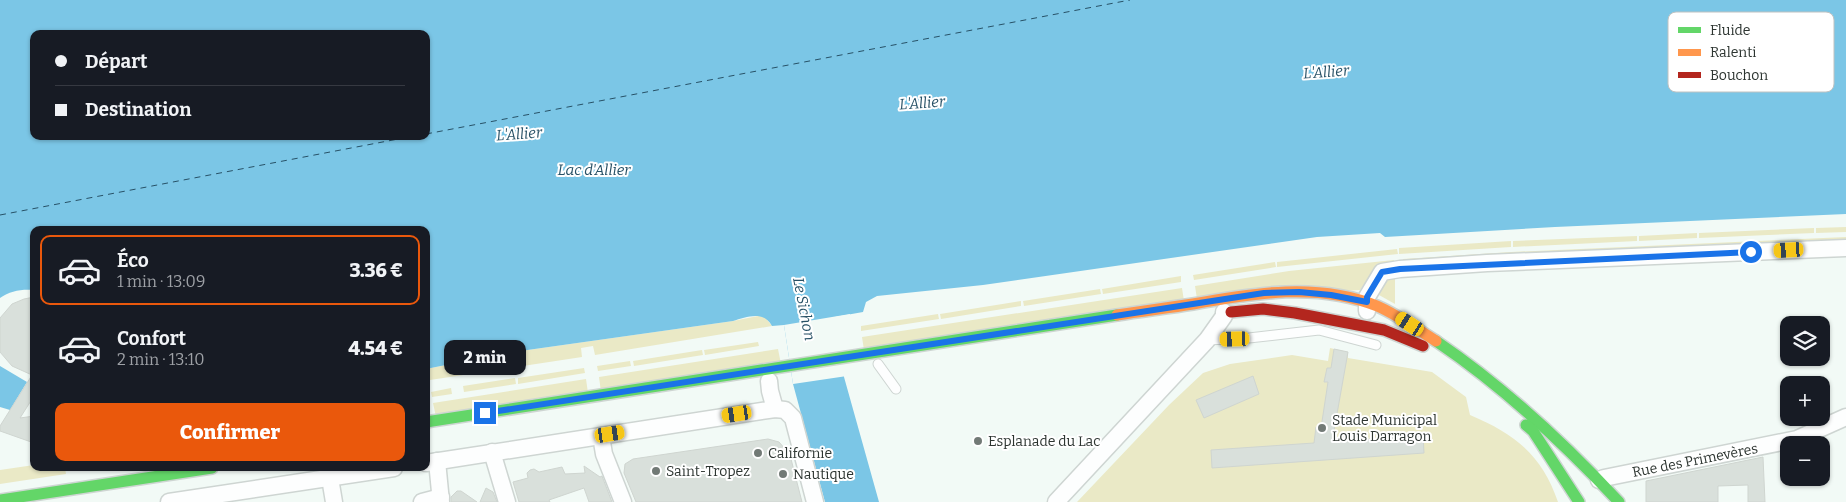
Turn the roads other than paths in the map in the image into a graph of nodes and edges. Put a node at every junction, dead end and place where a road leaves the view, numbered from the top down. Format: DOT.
graph roads {
  1 [pos="1846,248"];
  2 [pos="1367,302"];
  3 [pos="1216,313"];
  4 [pos="1192,316"];
  5 [pos="1155,321"];
  6 [pos="1376,328"];
  7 [pos="1207,340"];
  8 [pos="1376,346"];
  9 [pos="879,364"];
  10 [pos="769,381"];
  11 [pos="896,389"];
  12 [pos="775,409"];
  13 [pos="1846,418"];
  14 [pos="430,421"];
  15 [pos="601,436"];
  16 [pos="492,452"];
  17 [pos="432,462"];
  18 [pos="191,471"];
  19 [pos="375,471"];
  20 [pos="330,478"];
  21 [pos="1599,480"];
  22 [pos="212,499"];
  23 [pos="441,499"];
  24 [pos="0,500"];
  25 [pos="169,502"];
  26 [pos="334,502"];
  27 [pos="422,502"];
  28 [pos="507,502"];
  29 [pos="623,502"];
  30 [pos="815,502"];
  31 [pos="1056,502"];
  32 [pos="1579,502"];
  33 [pos="1619,502"];
  1 -- 2 [label="street"];
  2 -- 6 [label="street"];
  2 -- 14 [label="main road"];
  2 -- 21 [label="main road"];
  3 -- 6 [label="main road"];
  3 -- 7 [label="street"];
  4 -- 5 [label="main road"];
  6 -- 32 [label="main road"];
  7 -- 8 [label="lane"];
  7 -- 31 [label="street"];
  9 -- 11 [label="lane"];
  10 -- 12 [label="street"];
  12 -- 15 [label="street"];
  12 -- 30 [label="street"];
  13 -- 21 [label="street, Rue des Primevères"];
  15 -- 16 [label="street"];
  15 -- 29 [label="street"];
  16 -- 17 [label="street"];
  16 -- 28 [label="street"];
  17 -- 23 [label="street"];
  18 -- 24 [label="main road"];
  19 -- 20 [label="street"];
  20 -- 22 [label="street"];
  20 -- 26 [label="street"];
  21 -- 33 [label="main road"];
  22 -- 25 [label="street"];
  23 -- 27 [label="street"];
}
